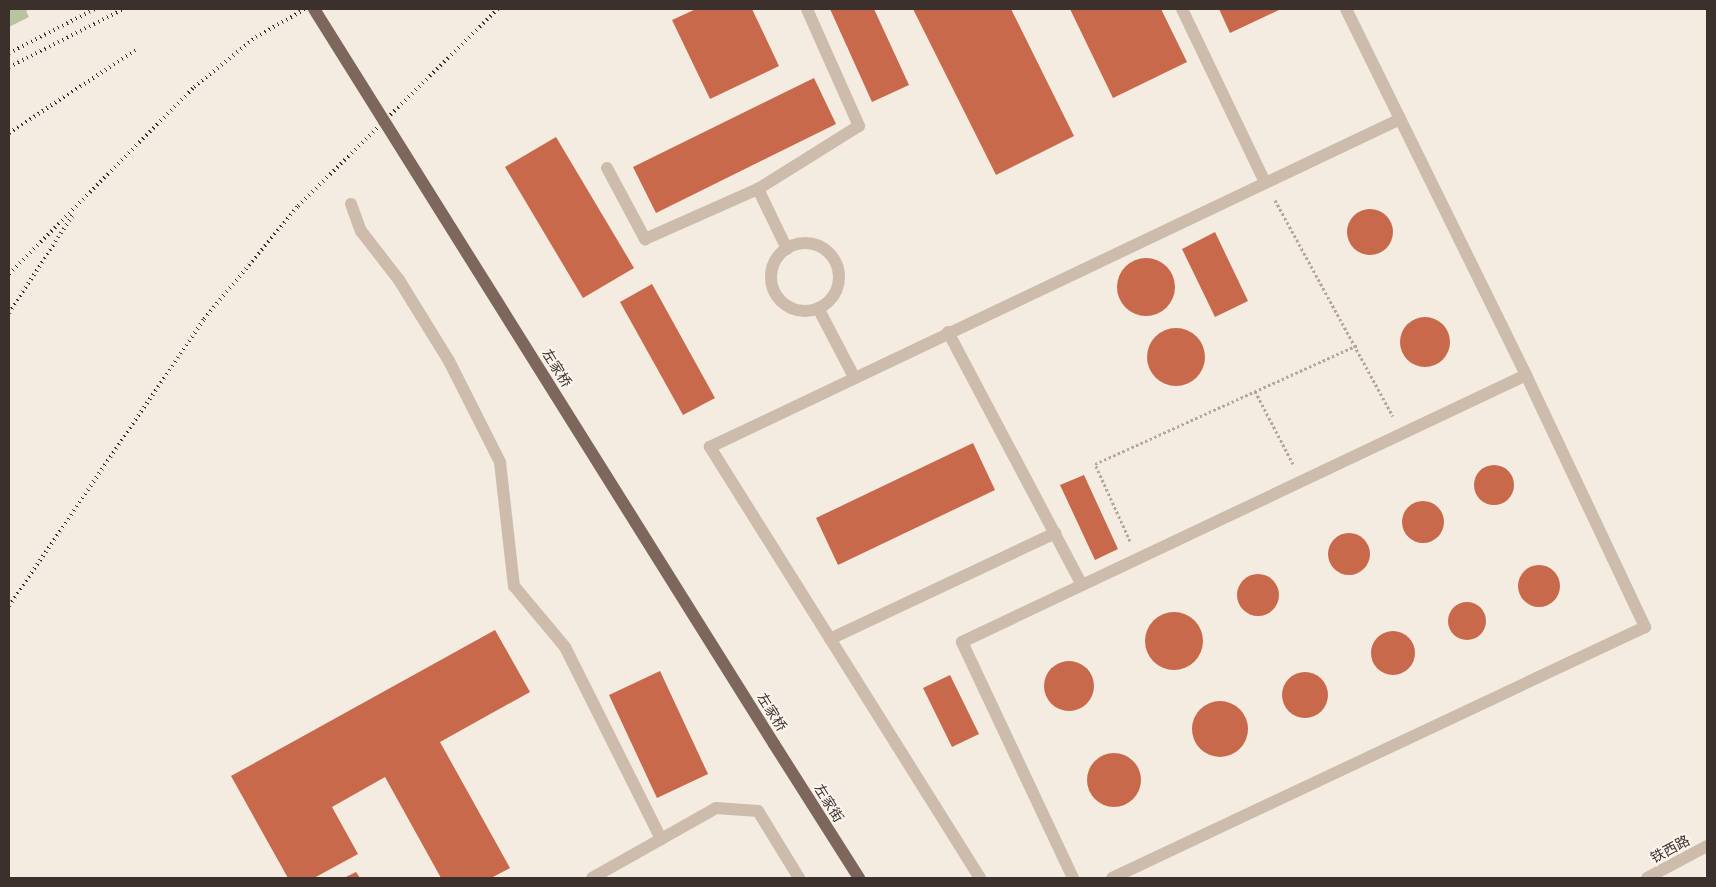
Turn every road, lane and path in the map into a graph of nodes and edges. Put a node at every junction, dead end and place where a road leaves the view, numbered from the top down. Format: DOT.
graph roads {
  1 [pos="314,9"];
  2 [pos="808,9"];
  3 [pos="1182,9"];
  4 [pos="1346,9"];
  5 [pos="1400,119"];
  6 [pos="607,168"];
  7 [pos="1265,182"];
  8 [pos="758,189"];
  9 [pos="351,204"];
  10 [pos="787,248"];
  11 [pos="818,308"];
  12 [pos="948,332"];
  13 [pos="1357,345"];
  14 [pos="1526,375"];
  15 [pos="854,377"];
  16 [pos="1256,391"];
  17 [pos="1402,434"];
  18 [pos="1302,482"];
  19 [pos="1055,534"];
  20 [pos="1139,559"];
  21 [pos="1082,585"];
  22 [pos="830,639"];
  23 [pos="774,744"];
  24 [pos="662,839"];
  25 [pos="1707,846"];
  26 [pos="592,878"];
  27 [pos="799,878"];
  28 [pos="858,878"];
  29 [pos="980,878"];
  30 [pos="1074,878"];
  31 [pos="1112,878"];
  32 [pos="1647,878"];
  1 -- 23 [label="main road, 左家桥, bridge"];
  2 -- 8 [label="street"];
  3 -- 7 [label="street"];
  4 -- 5 [label="street"];
  5 -- 7 [label="street"];
  5 -- 14 [label="street"];
  6 -- 8 [label="street"];
  7 -- 12 [label="street"];
  7 -- 13 [label="path"];
  8 -- 10 [label="street"];
  9 -- 24 [label="street"];
  10 -- 11 [label="street"];
  10 -- 11 [label="street"];
  11 -- 15 [label="street"];
  12 -- 15 [label="street"];
  12 -- 19 [label="street"];
  13 -- 16 [label="path"];
  13 -- 17 [label="path"];
  14 -- 17 [label="street"];
  14 -- 31 [label="street"];
  15 -- 22 [label="street"];
  16 -- 18 [label="path"];
  16 -- 20 [label="path"];
  17 -- 18 [label="street"];
  18 -- 20 [label="street"];
  19 -- 21 [label="street"];
  19 -- 22 [label="street"];
  20 -- 21 [label="street"];
  21 -- 30 [label="street"];
  22 -- 29 [label="street"];
  23 -- 28 [label="main road, 左家街"];
  24 -- 26 [label="street"];
  24 -- 27 [label="street"];
  25 -- 32 [label="street, 铁西路"];
}
